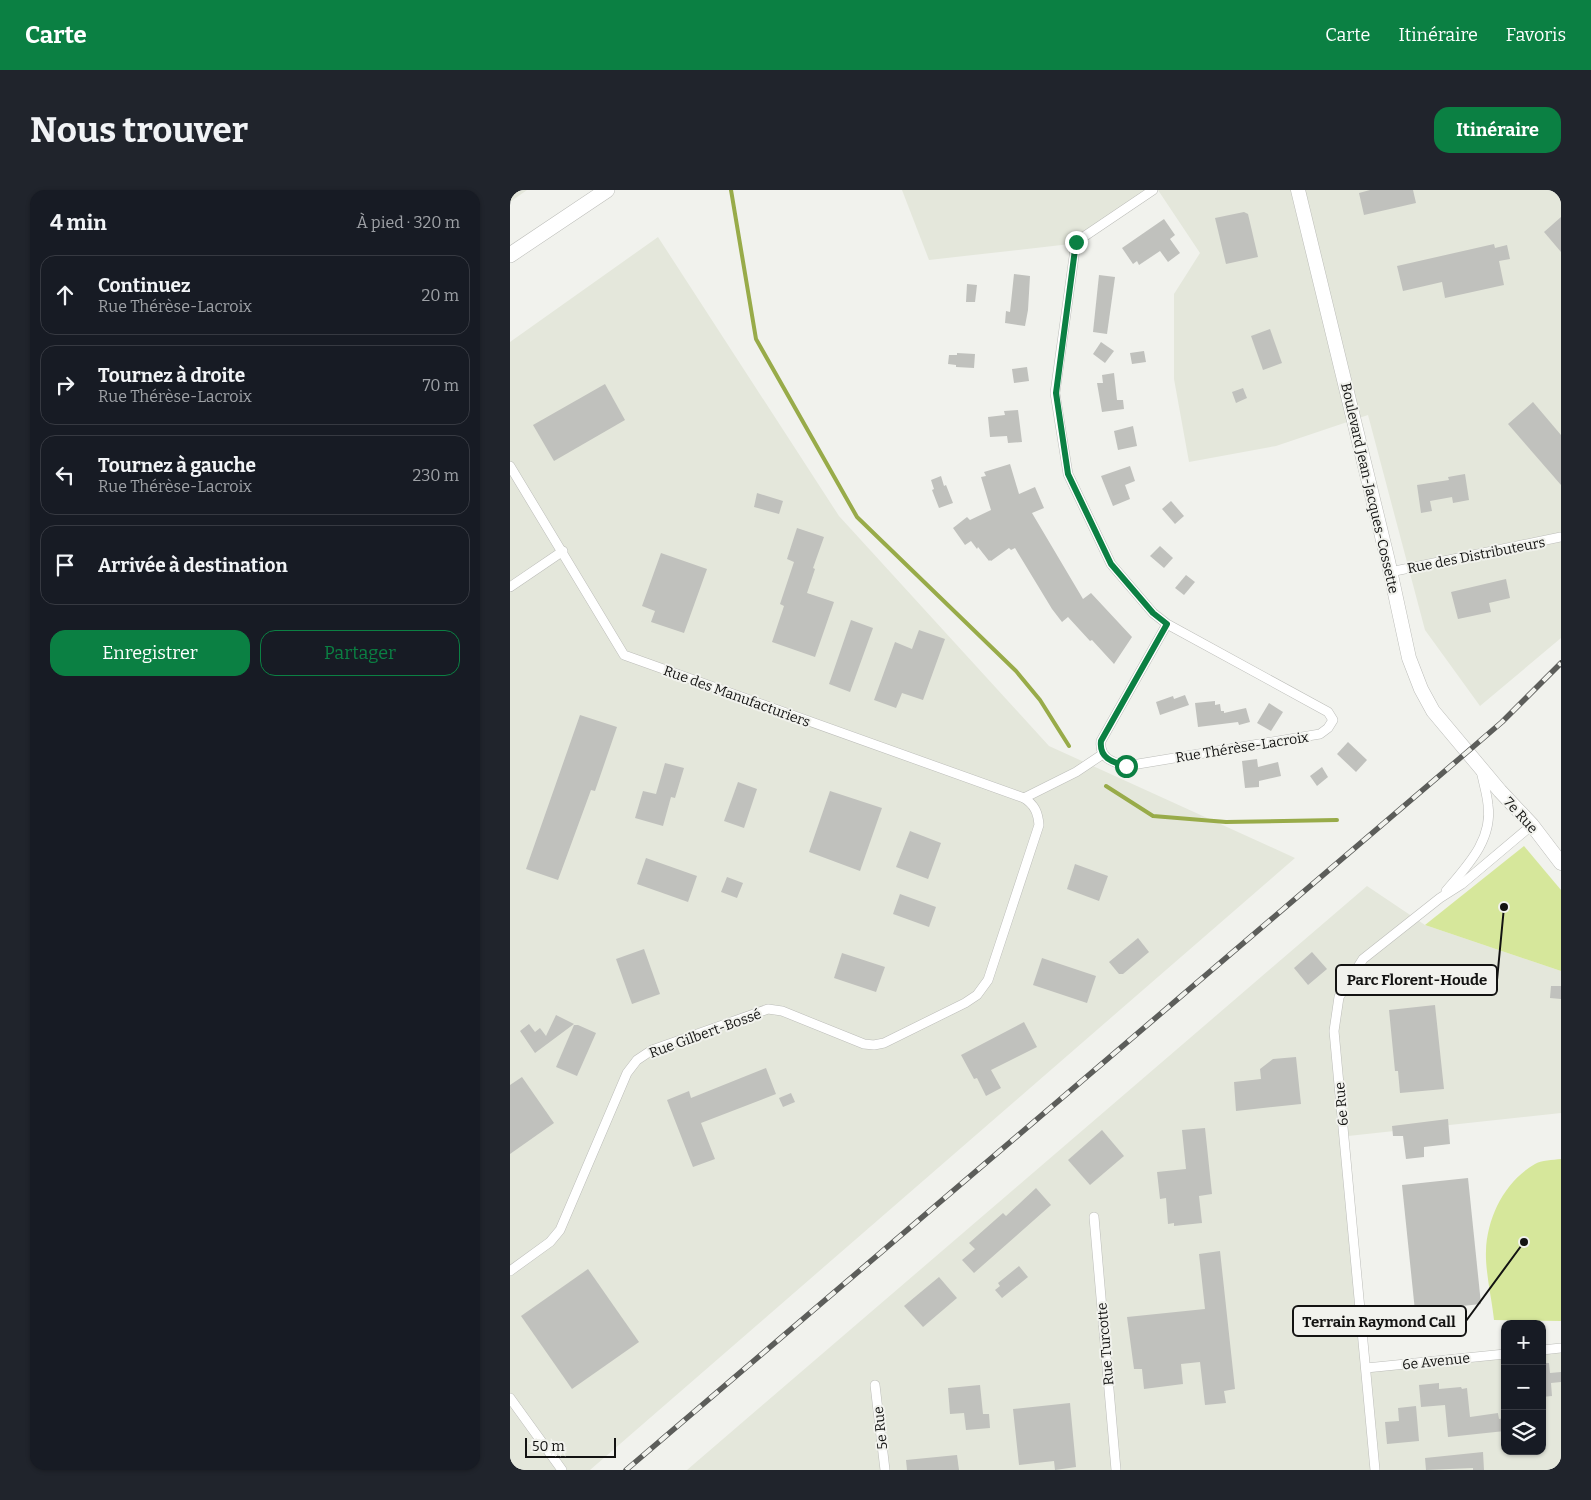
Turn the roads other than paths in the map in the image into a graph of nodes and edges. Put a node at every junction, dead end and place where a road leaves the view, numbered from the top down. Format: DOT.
graph roads {
  1 [pos="607,190"];
  2 [pos="1153,190"];
  3 [pos="1298,190"];
  4 [pos="510,255"];
  5 [pos="510,466"];
  6 [pos="1561,537"];
  7 [pos="563,551"];
  8 [pos="1390,572"];
  9 [pos="510,587"];
  10 [pos="1167,624"];
  11 [pos="1103,754"];
  12 [pos="1480,767"];
  13 [pos="1024,798"];
  14 [pos="1532,825"];
  15 [pos="1561,863"];
  16 [pos="1440,898"];
  17 [pos="1094,1217"];
  18 [pos="510,1271"];
  19 [pos="1561,1348"];
  20 [pos="1546,1350"];
  21 [pos="1501,1354"];
  22 [pos="1366,1368"];
  23 [pos="876,1386"];
  24 [pos="510,1398"];
  25 [pos="562,1470"];
  26 [pos="885,1470"];
  27 [pos="1116,1470"];
  28 [pos="1375,1470"];
  1 -- 4 [label="highway"];
  2 -- 10 [label="street, Rue Thérèse-Lacroix"];
  3 -- 8 [label="main road, Boulevard Jean-Jacques-Cossette"];
  5 -- 7 [label="street, Rue des Manufacturiers"];
  6 -- 8 [label="street, Rue des Distributeurs"];
  7 -- 9 [label="street"];
  7 -- 13 [label="street, Rue des Manufacturiers"];
  8 -- 12 [label="main road, Boulevard Jean-Jacques-Cossette"];
  10 -- 11 [label="street"];
  10 -- 11 [label="street, Rue Thérèse-Lacroix"];
  11 -- 13 [label="street"];
  12 -- 14 [label="main road, 7e Rue"];
  12 -- 16 [label="street"];
  13 -- 18 [label="street, Rue Gilbert-Bossé"];
  14 -- 15 [label="main road, 7e Rue"];
  14 -- 16 [label="street, 6e Rue"];
  16 -- 22 [label="street, 6e Rue"];
  17 -- 27 [label="street, Rue Turcotte"];
  19 -- 20 [label="street"];
  21 -- 22 [label="street, 6e Avenue"];
  22 -- 28 [label="street, 6e Rue"];
  23 -- 26 [label="street, 5e Rue"];
  24 -- 25 [label="street"];
}
